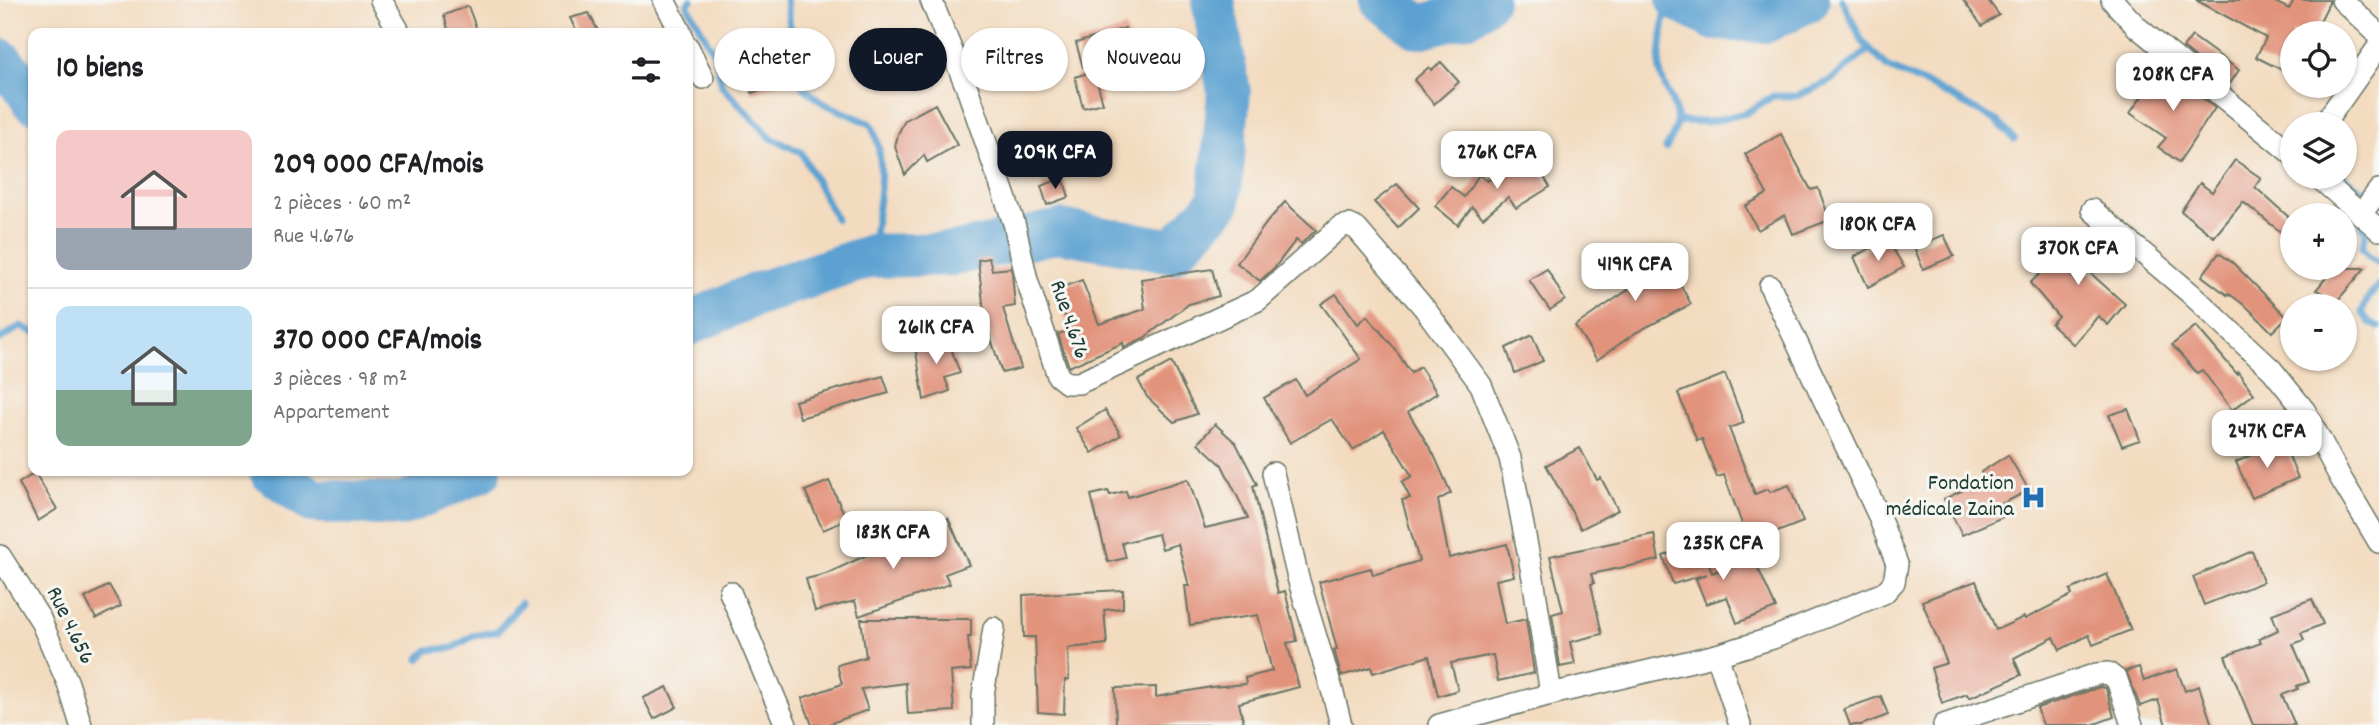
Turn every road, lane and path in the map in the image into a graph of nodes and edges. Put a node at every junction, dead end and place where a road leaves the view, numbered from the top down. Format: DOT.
graph roads {
  1 [pos="381,0"];
  2 [pos="664,0"];
  3 [pos="931,0"];
  4 [pos="2112,0"];
  5 [pos="2342,0"];
  6 [pos="397,28"];
  7 [pos="678,28"];
  8 [pos="2379,35"];
  9 [pos="2379,46"];
  10 [pos="693,57"];
  11 [pos="703,78"];
  12 [pos="2332,112"];
  13 [pos="2280,144"];
  14 [pos="2332,189"];
  15 [pos="2379,190"];
  16 [pos="2092,210"];
  17 [pos="2361,214"];
  18 [pos="2379,230"];
  19 [pos="1770,286"];
  20 [pos="1273,473"];
  21 [pos="2379,541"];
  22 [pos="0,556"];
  23 [pos="730,592"];
  24 [pos="995,628"];
  25 [pos="1717,655"];
  26 [pos="1551,694"];
  27 [pos="1955,723"];
  28 [pos="81,725"];
  29 [pos="786,725"];
  30 [pos="983,725"];
  31 [pos="1341,725"];
  32 [pos="1439,725"];
  33 [pos="1740,725"];
  34 [pos="2132,725"];
  1 -- 6 [label="street"];
  2 -- 7 [label="street"];
  3 -- 26 [label="street, Rue 4.676"];
  4 -- 13 [label="street"];
  5 -- 8 [label="street"];
  9 -- 12 [label="street"];
  10 -- 11 [label="street"];
  14 -- 17 [label="street"];
  15 -- 17 [label="street"];
  16 -- 21 [label="street"];
  17 -- 18 [label="street"];
  19 -- 25 [label="street"];
  20 -- 31 [label="street"];
  22 -- 28 [label="street, Rue 4.656"];
  23 -- 29 [label="street"];
  24 -- 30 [label="street"];
  25 -- 26 [label="street"];
  25 -- 33 [label="street"];
  26 -- 32 [label="street"];
  27 -- 34 [label="street"];
}
